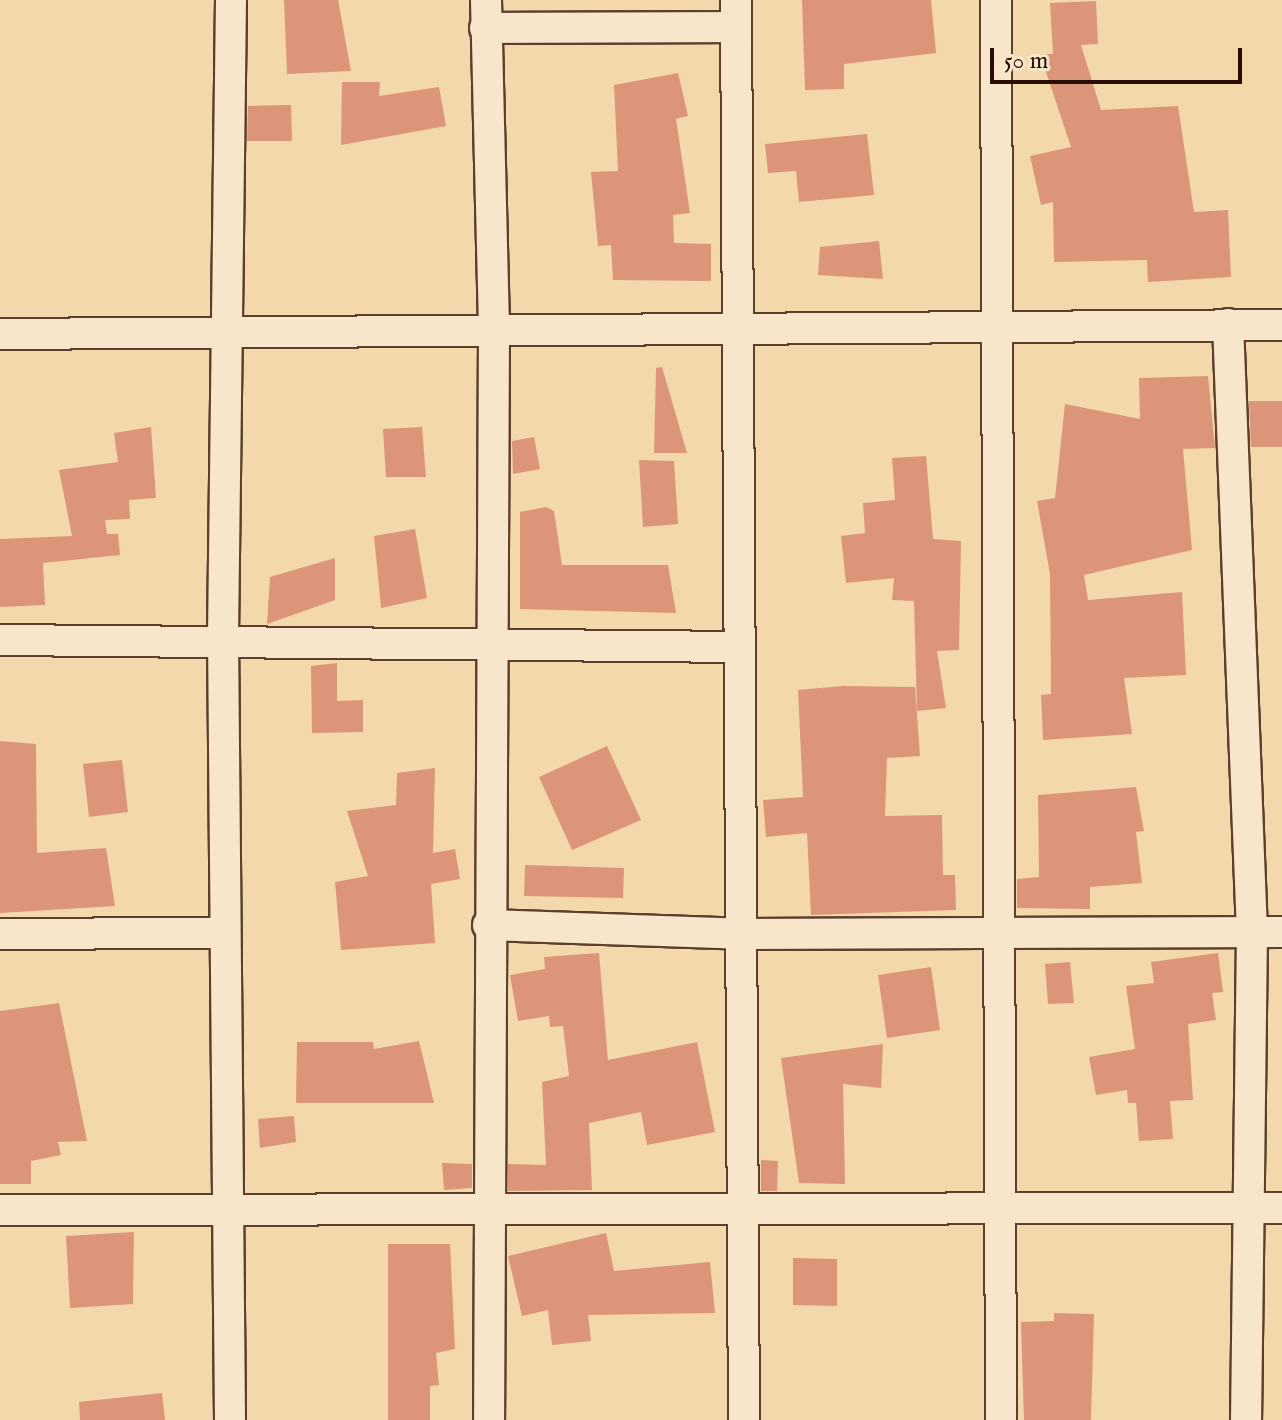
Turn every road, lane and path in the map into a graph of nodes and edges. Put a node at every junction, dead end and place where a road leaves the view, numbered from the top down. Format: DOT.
graph roads {
  1 [pos="231,0"];
  2 [pos="996,0"];
  3 [pos="486,14"];
  4 [pos="736,14"];
  5 [pos="1228,324"];
  6 [pos="1282,325"];
  7 [pos="997,327"];
  8 [pos="736,329"];
  9 [pos="494,331"];
  10 [pos="0,334"];
  11 [pos="228,334"];
  12 [pos="223,636"];
  13 [pos="0,640"];
  14 [pos="495,644"];
  15 [pos="736,647"];
  16 [pos="488,925"];
  17 [pos="999,931"];
  18 [pos="1252,932"];
  19 [pos="1282,932"];
  20 [pos="223,933"];
  21 [pos="0,934"];
  22 [pos="741,934"];
  23 [pos="490,1205"];
  24 [pos="227,1206"];
  25 [pos="743,1207"];
  26 [pos="1003,1207"];
  27 [pos="1282,1208"];
  28 [pos="1246,1209"];
  29 [pos="0,1210"];
  30 [pos="230,1420"];
  31 [pos="489,1420"];
  32 [pos="744,1420"];
  33 [pos="1001,1420"];
  34 [pos="1246,1420"];
  1 -- 11 [label="street"];
  2 -- 7 [label="street"];
  3 -- 4 [label="street"];
  3 -- 9 [label="street"];
  4 -- 8 [label="street"];
  5 -- 6 [label="street"];
  5 -- 7 [label="street"];
  5 -- 18 [label="street"];
  7 -- 8 [label="street"];
  7 -- 17 [label="street"];
  8 -- 9 [label="street"];
  8 -- 15 [label="street"];
  9 -- 11 [label="street"];
  9 -- 14 [label="street"];
  10 -- 11 [label="street"];
  11 -- 12 [label="street"];
  12 -- 13 [label="street"];
  12 -- 14 [label="street"];
  12 -- 20 [label="street"];
  14 -- 15 [label="street"];
  14 -- 16 [label="street"];
  15 -- 22 [label="street"];
  16 -- 22 [label="street"];
  16 -- 23 [label="street"];
  17 -- 18 [label="street"];
  17 -- 22 [label="street"];
  17 -- 26 [label="street"];
  18 -- 19 [label="street"];
  18 -- 28 [label="street"];
  20 -- 21 [label="street"];
  20 -- 24 [label="street"];
  22 -- 25 [label="street"];
  23 -- 24 [label="street"];
  23 -- 25 [label="street"];
  23 -- 31 [label="street"];
  24 -- 29 [label="street"];
  24 -- 30 [label="street"];
  25 -- 26 [label="street"];
  25 -- 32 [label="street"];
  26 -- 28 [label="street"];
  26 -- 33 [label="street"];
  27 -- 28 [label="street"];
  28 -- 34 [label="street"];
}
